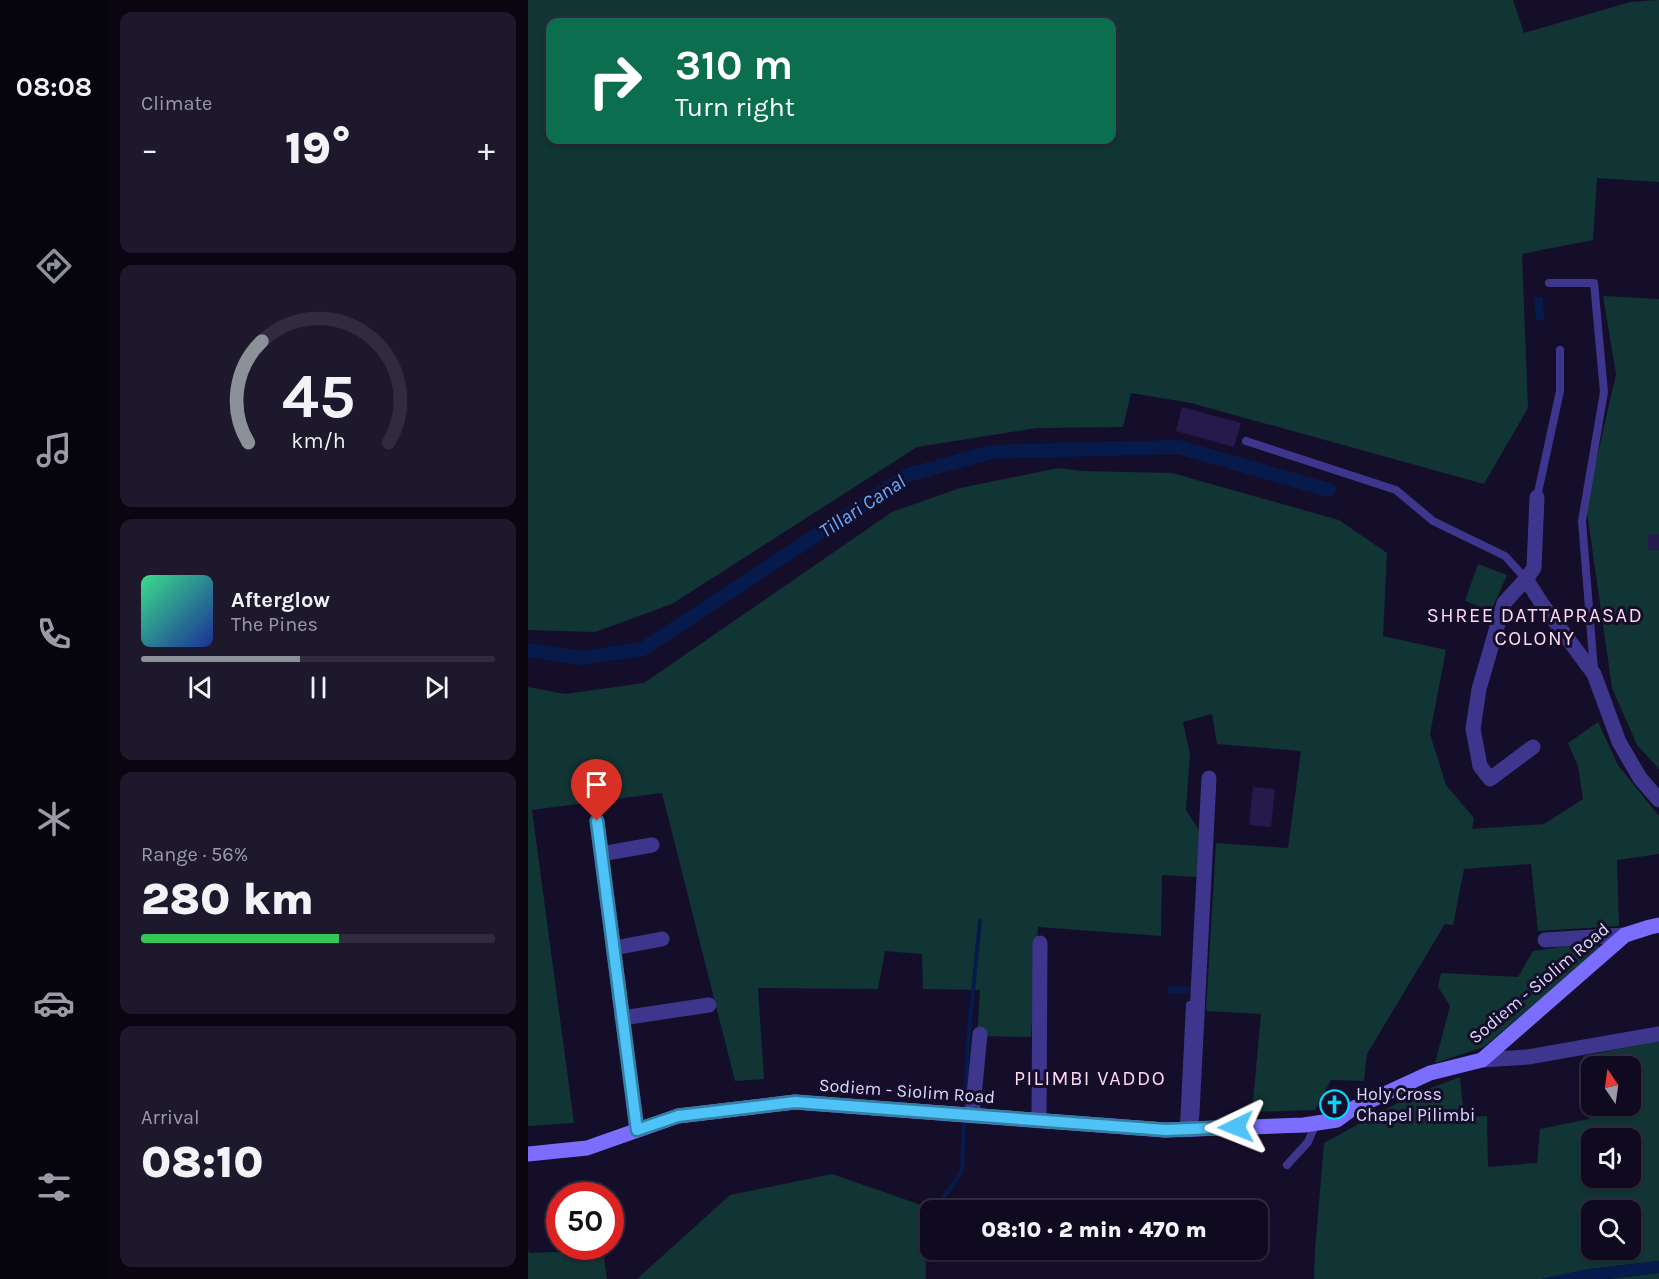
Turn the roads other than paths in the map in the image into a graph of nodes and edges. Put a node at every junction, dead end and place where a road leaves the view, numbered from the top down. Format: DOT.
graph roads {
  1 [pos="1549,283"];
  2 [pos="1560,350"];
  3 [pos="1246,441"];
  4 [pos="1537,497"];
  5 [pos="1526,579"];
  6 [pos="1594,674"];
  7 [pos="1533,747"];
  8 [pos="1209,778"];
  9 [pos="1659,800"];
  10 [pos="597,821"];
  11 [pos="652,845"];
  12 [pos="601,854"];
  13 [pos="1659,925"];
  14 [pos="1625,936"];
  15 [pos="662,939"];
  16 [pos="1545,940"];
  17 [pos="1040,943"];
  18 [pos="614,948"];
  19 [pos="1190,1001"];
  20 [pos="709,1005"];
  21 [pos="622,1018"];
  22 [pos="980,1034"];
  23 [pos="1659,1034"];
  24 [pos="1482,1060"];
  25 [pos="972,1116"];
  26 [pos="1039,1121"];
  27 [pos="1316,1124"];
  28 [pos="1187,1129"];
  29 [pos="637,1130"];
  30 [pos="528,1154"];
  31 [pos="1287,1165"];
  1 -- 6 [label="lane"];
  2 -- 4 [label="lane"];
  3 -- 5 [label="lane"];
  4 -- 5 [label="street"];
  5 -- 6 [label="street"];
  5 -- 7 [label="street"];
  6 -- 9 [label="street"];
  8 -- 28 [label="street"];
  10 -- 12 [label="street"];
  11 -- 12 [label="street"];
  12 -- 18 [label="street"];
  13 -- 14 [label="main road, Sodiem - Siolim Road"];
  14 -- 16 [label="street"];
  14 -- 24 [label="main road, Sodiem - Siolim Road"];
  15 -- 18 [label="street"];
  17 -- 26 [label="street"];
  18 -- 21 [label="street"];
  19 -- 28 [label="lane"];
  20 -- 21 [label="street"];
  21 -- 29 [label="street"];
  22 -- 25 [label="street"];
  23 -- 24 [label="street"];
  24 -- 27 [label="main road, Sodiem - Siolim Road"];
  25 -- 26 [label="main road, Sodiem - Siolim Road"];
  25 -- 29 [label="main road, Sodiem - Siolim Road"];
  26 -- 28 [label="main road, Sodiem - Siolim Road"];
  27 -- 28 [label="main road, Sodiem - Siolim Road"];
  27 -- 31 [label="lane"];
  29 -- 30 [label="main road, Sodiem - Siolim Road"];
}
